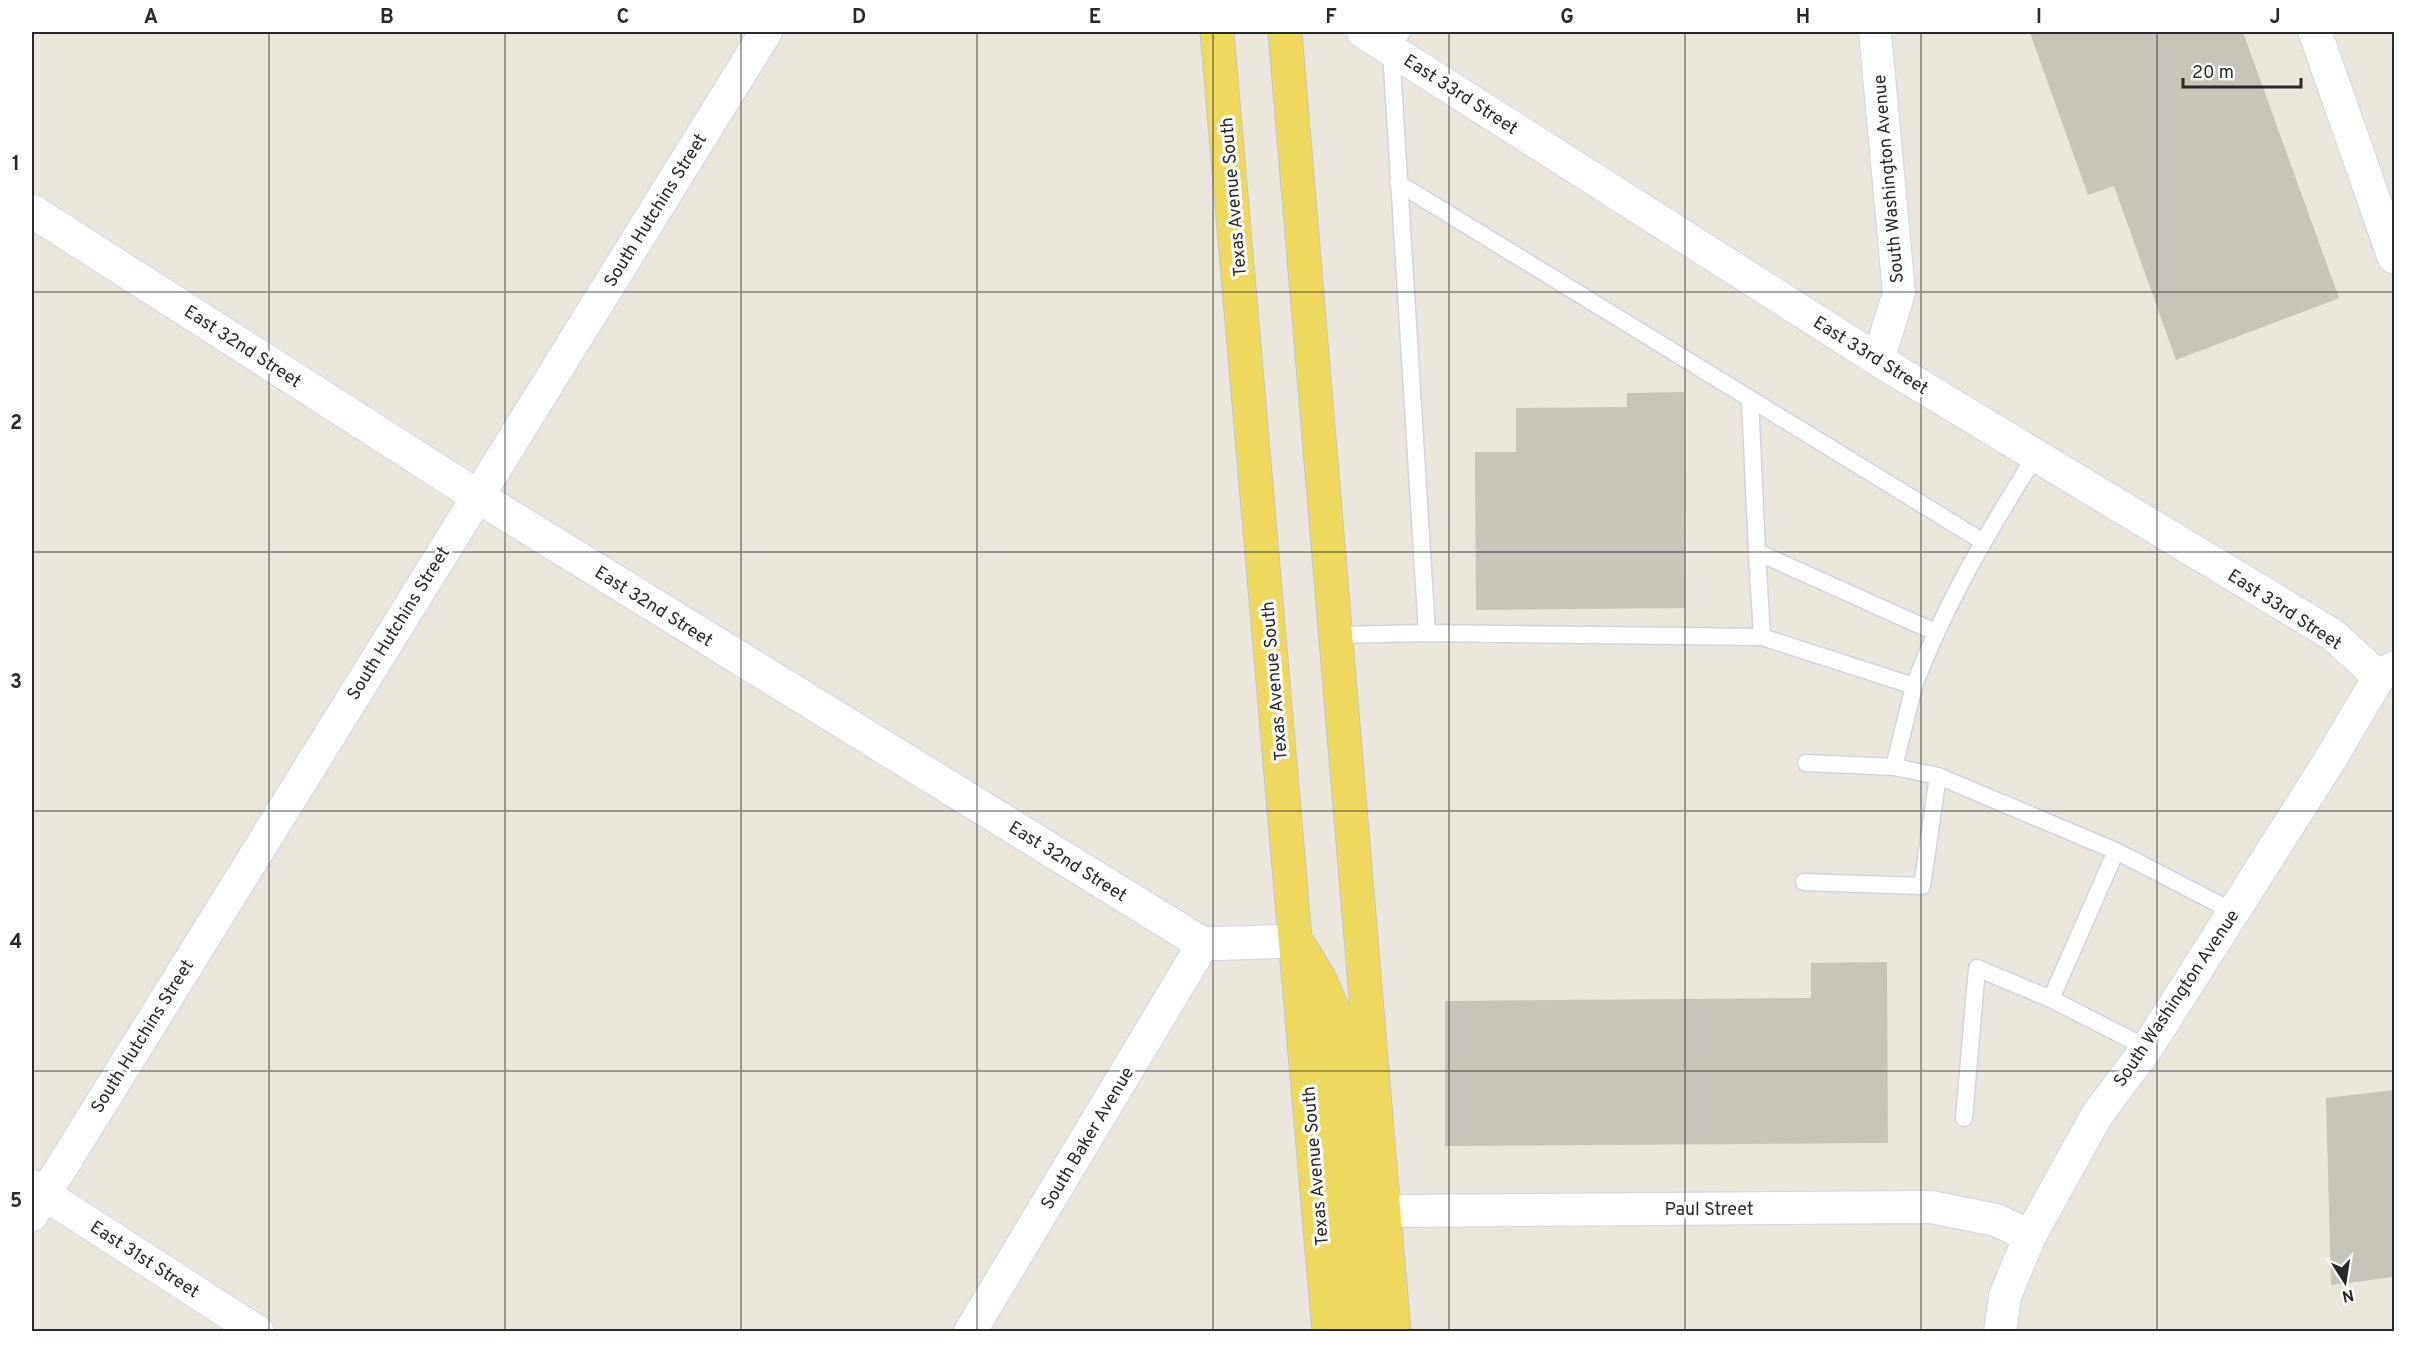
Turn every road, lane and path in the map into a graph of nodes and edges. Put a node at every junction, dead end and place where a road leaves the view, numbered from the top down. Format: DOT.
graph roads {
  1 [pos="766,32"];
  2 [pos="1217,32"];
  3 [pos="1285,32"];
  4 [pos="1363,32"];
  5 [pos="1875,32"];
  6 [pos="2315,32"];
  7 [pos="1397,40"];
  8 [pos="1398,183"];
  9 [pos="32,211"];
  10 [pos="2394,257"];
  11 [pos="1878,360"];
  12 [pos="1750,399"];
  13 [pos="2036,456"];
  14 [pos="477,496"];
  15 [pos="1982,541"];
  16 [pos="1757,552"];
  17 [pos="1935,632"];
  18 [pos="1426,633"];
  19 [pos="1334,635"];
  20 [pos="1762,637"];
  21 [pos="2387,672"];
  22 [pos="1914,686"];
  23 [pos="1806,763"];
  24 [pos="1894,767"];
  25 [pos="1938,776"];
  26 [pos="2116,851"];
  27 [pos="1804,882"];
  28 [pos="2234,912"];
  29 [pos="1296,941"];
  30 [pos="1203,944"];
  31 [pos="2051,999"];
  32 [pos="2147,1048"];
  33 [pos="1964,1118"];
  34 [pos="36,1198"];
  35 [pos="1383,1211"];
  36 [pos="2030,1236"];
  37 [pos="258,1332"];
  38 [pos="970,1332"];
  39 [pos="1329,1332"];
  40 [pos="1361,1332"];
  41 [pos="1394,1332"];
  42 [pos="2000,1332"];
  1 -- 14 [label="street, South Hutchins Street"];
  2 -- 29 [label="main road, Texas Avenue South"];
  3 -- 19 [label="main road"];
  4 -- 7 [label="street, East 33rd Street"];
  5 -- 11 [label="street, South Washington Avenue"];
  6 -- 10 [label="street"];
  7 -- 8 [label="lane"];
  7 -- 11 [label="street, East 33rd Street"];
  8 -- 12 [label="lane"];
  8 -- 18 [label="lane"];
  9 -- 14 [label="street, East 32nd Street"];
  11 -- 13 [label="street, East 33rd Street"];
  12 -- 15 [label="lane"];
  12 -- 16 [label="lane"];
  13 -- 15 [label="lane"];
  13 -- 21 [label="street, East 33rd Street"];
  14 -- 30 [label="street, East 32nd Street"];
  14 -- 34 [label="street, South Hutchins Street"];
  15 -- 17 [label="lane"];
  16 -- 17 [label="lane"];
  16 -- 20 [label="lane"];
  17 -- 22 [label="lane"];
  18 -- 19 [label="lane"];
  18 -- 20 [label="lane"];
  19 -- 35 [label="main road"];
  20 -- 22 [label="lane"];
  21 -- 28 [label="street, South Washington Avenue"];
  22 -- 24 [label="lane"];
  23 -- 24 [label="lane"];
  24 -- 25 [label="lane"];
  25 -- 26 [label="lane"];
  25 -- 27 [label="lane"];
  26 -- 28 [label="lane"];
  26 -- 31 [label="lane"];
  28 -- 32 [label="street, South Washington Avenue"];
  29 -- 30 [label="street"];
  29 -- 39 [label="main road, Texas Avenue South"];
  29 -- 40 [label="main road"];
  30 -- 38 [label="street, South Baker Avenue"];
  31 -- 32 [label="lane"];
  31 -- 33 [label="lane"];
  32 -- 36 [label="street, South Washington Avenue"];
  34 -- 37 [label="street, East 31st Street"];
  35 -- 36 [label="street, Paul Street"];
  35 -- 41 [label="main road"];
  36 -- 42 [label="street, South Washington Avenue"];
}
